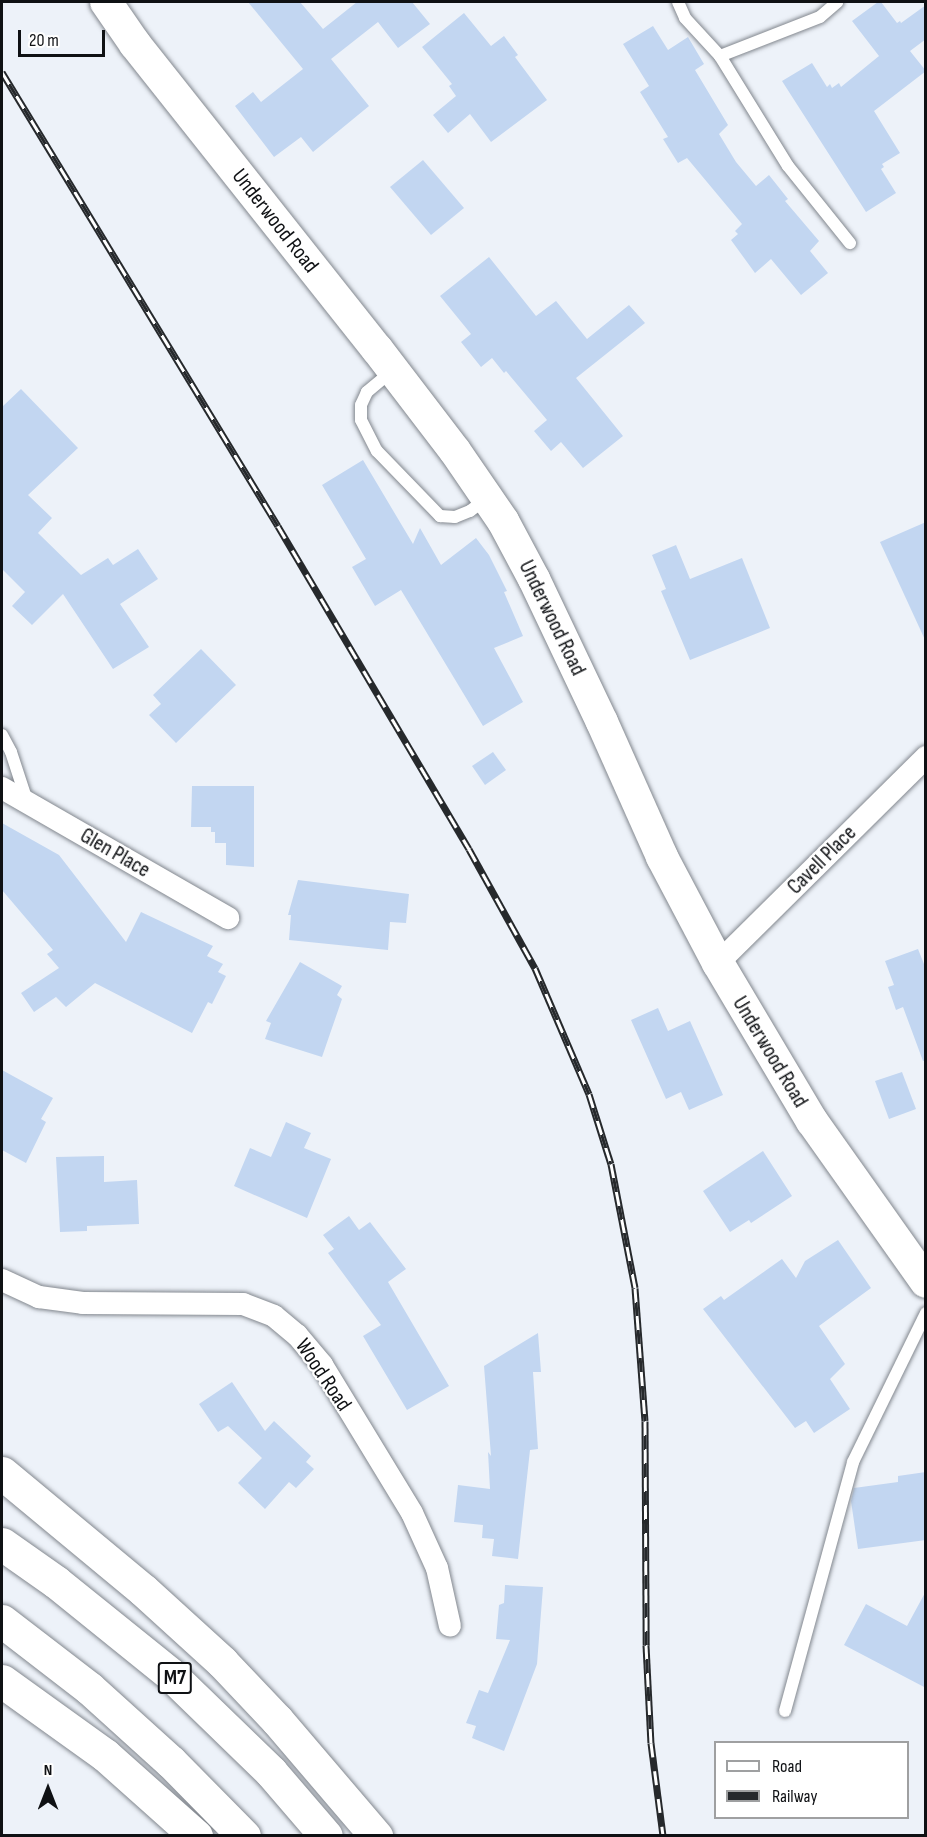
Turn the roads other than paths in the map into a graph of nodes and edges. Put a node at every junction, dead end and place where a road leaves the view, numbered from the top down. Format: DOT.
graph roads {
  1 [pos="106,2"];
  2 [pos="678,2"];
  3 [pos="837,2"];
  4 [pos="720,56"];
  5 [pos="850,243"];
  6 [pos="393,370"];
  7 [pos="487,498"];
  8 [pos="2,735"];
  9 [pos="926,757"];
  10 [pos="2,788"];
  11 [pos="27,803"];
  12 [pos="228,918"];
  13 [pos="718,963"];
  14 [pos="2,1280"];
  15 [pos="926,1282"];
  16 [pos="926,1313"];
  17 [pos="2,1473"];
  18 [pos="2,1544"];
  19 [pos="2,1621"];
  20 [pos="450,1626"];
  21 [pos="2,1680"];
  22 [pos="785,1711"];
  23 [pos="196,1836"];
  24 [pos="244,1836"];
  25 [pos="326,1836"];
  26 [pos="376,1836"];
  1 -- 6 [label="main road, Underwood Road"];
  2 -- 4 [label="lane"];
  3 -- 4 [label="lane"];
  4 -- 5 [label="lane"];
  6 -- 7 [label="main road, Underwood Road"];
  6 -- 7 [label="lane"];
  7 -- 13 [label="main road, Underwood Road"];
  8 -- 11 [label="lane"];
  9 -- 13 [label="street, Cavell Place"];
  10 -- 11 [label="street, Glen Place"];
  11 -- 12 [label="street, Glen Place"];
  13 -- 15 [label="main road, Underwood Road"];
  14 -- 20 [label="street, Wood Road"];
  16 -- 22 [label="lane"];
  17 -- 26 [label="highway"];
  18 -- 25 [label="highway, M7"];
  19 -- 24 [label="highway"];
  21 -- 23 [label="highway"];
}
